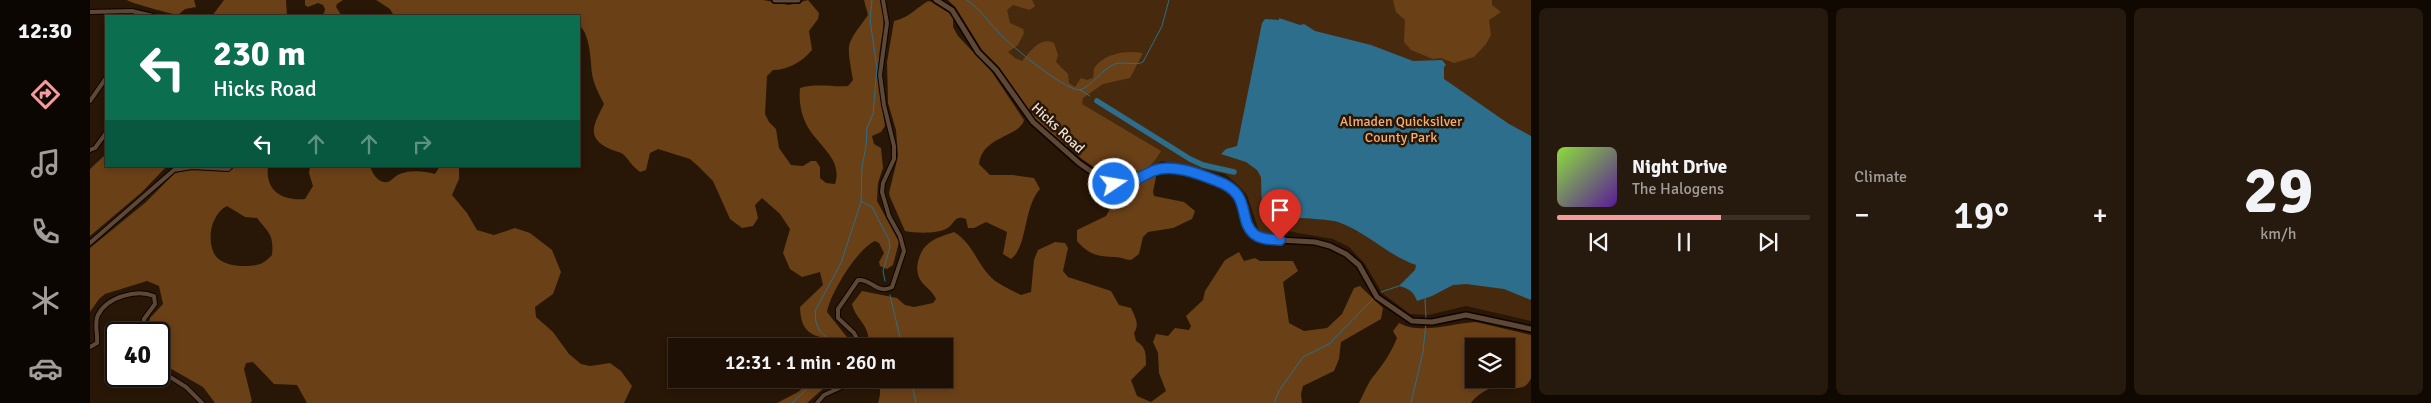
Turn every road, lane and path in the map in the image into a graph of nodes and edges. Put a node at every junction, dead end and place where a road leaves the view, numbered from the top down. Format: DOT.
graph roads {
  1 [pos="775,0"];
  2 [pos="798,0"];
  3 [pos="883,0"];
  4 [pos="936,0"];
  5 [pos="90,12"];
  6 [pos="149,15"];
  7 [pos="105,79"];
  8 [pos="90,101"];
  9 [pos="105,134"];
  10 [pos="90,150"];
  11 [pos="192,167"];
  12 [pos="192,167"];
  13 [pos="231,167"];
  14 [pos="90,243"];
  15 [pos="144,322"];
  16 [pos="1531,328"];
  17 [pos="857,338"];
  18 [pos="90,347"];
  19 [pos="170,377"];
  20 [pos="839,388"];
  21 [pos="202,403"];
  22 [pos="817,403"];
  1 -- 2 [label="street"];
  3 -- 17 [label="street"];
  4 -- 16 [label="street, Hicks Road"];
  5 -- 6 [label="street"];
  7 -- 8 [label="street"];
  9 -- 10 [label="street"];
  11 -- 13 [label="street"];
  12 -- 14 [label="street"];
  15 -- 18 [label="street"];
  19 -- 21 [label="street"];
  20 -- 22 [label="street"];
}
